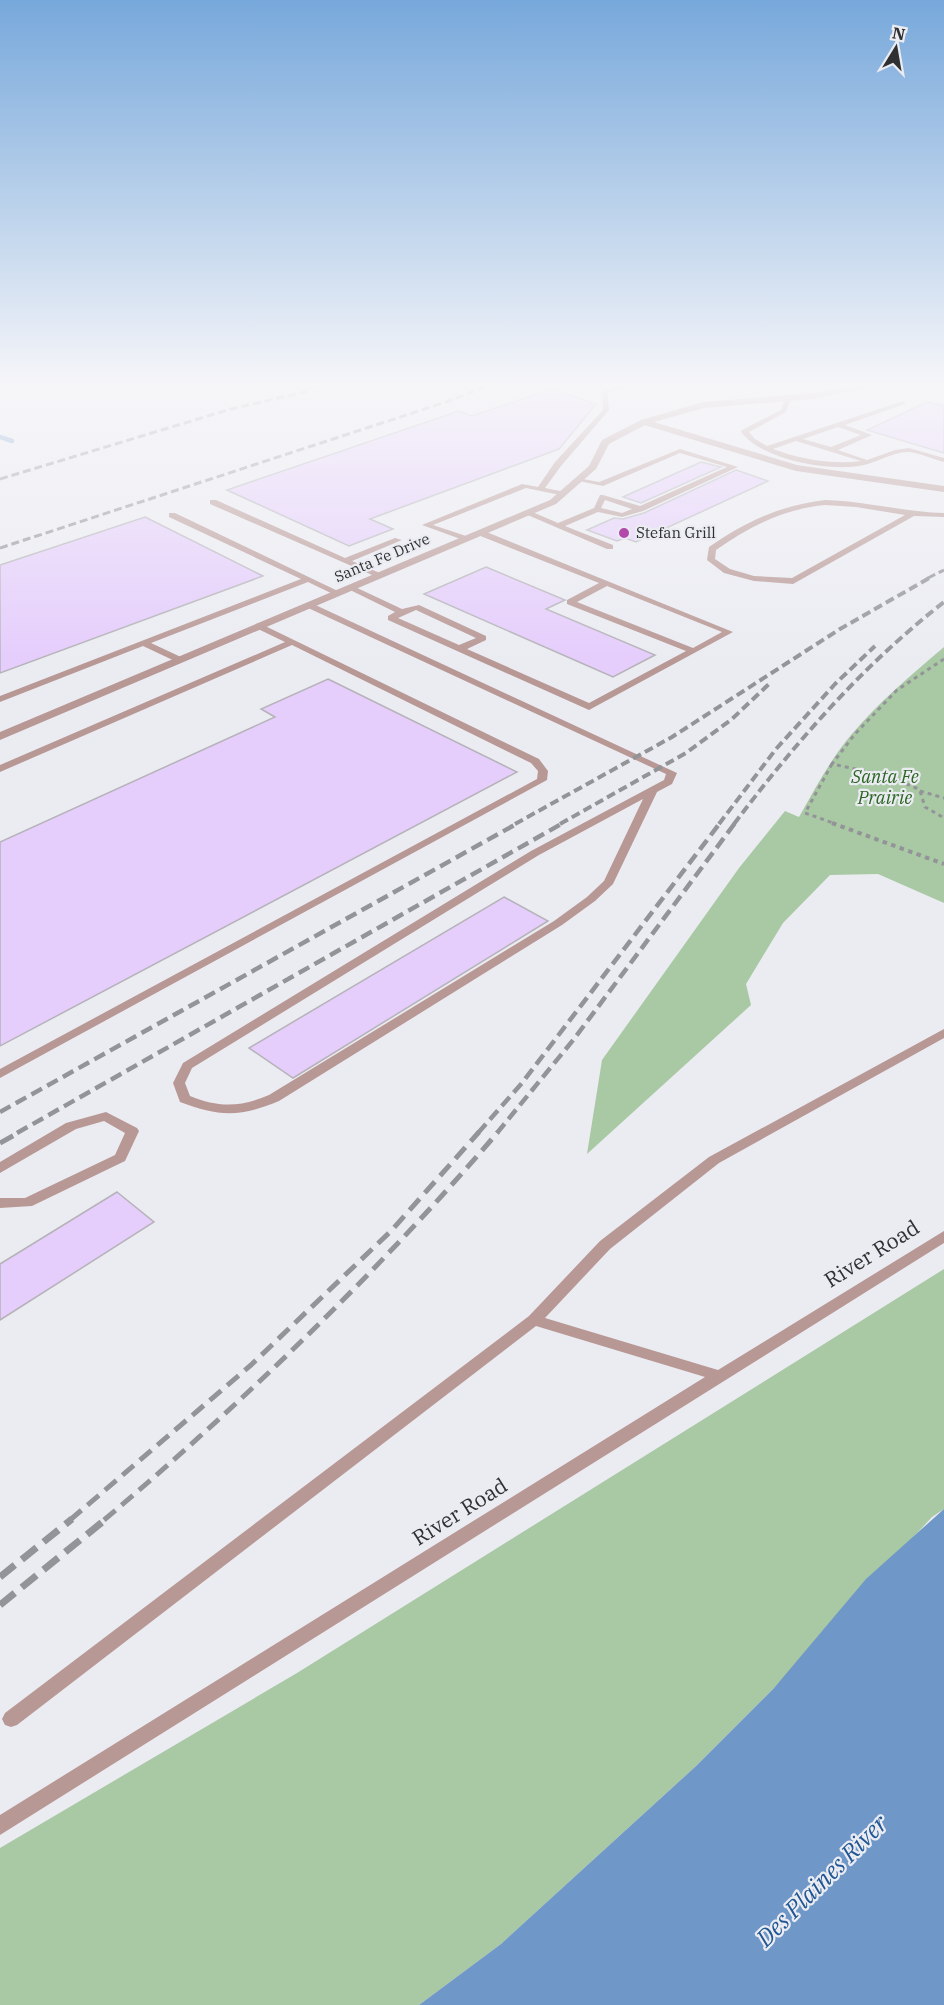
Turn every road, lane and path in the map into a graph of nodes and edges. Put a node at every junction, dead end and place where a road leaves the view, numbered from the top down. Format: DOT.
graph roads {
  1 [pos="550,475"];
  2 [pos="584,475"];
  3 [pos="623,475"];
  4 [pos="717,475"];
  5 [pos="844,475"];
  6 [pos="578,480"];
  7 [pos="600,484"];
  8 [pos="540,489"];
  9 [pos="944,489"];
  10 [pos="562,494"];
  11 [pos="603,497"];
  12 [pos="213,502"];
  13 [pos="597,509"];
  14 [pos="640,509"];
  15 [pos="527,513"];
  16 [pos="913,513"];
  17 [pos="172,515"];
  18 [pos="944,515"];
  19 [pos="558,526"];
  20 [pos="481,533"];
  21 [pos="466,539"];
  22 [pos="398,540"];
  23 [pos="610,547"];
  24 [pos="345,561"];
  25 [pos="379,576"];
  26 [pos="308,579"];
  27 [pos="606,583"];
  28 [pos="350,588"];
  29 [pos="338,593"];
  30 [pos="309,605"];
  31 [pos="402,612"];
  32 [pos="260,626"];
  33 [pos="292,642"];
  34 [pos="143,643"];
  35 [pos="459,649"];
  36 [pos="693,651"];
  37 [pos="944,659"];
  38 [pos="180,660"];
  39 [pos="0,699"];
  40 [pos="0,736"];
  41 [pos="832,764"];
  42 [pos="0,769"];
  43 [pos="653,790"];
  44 [pos="920,791"];
  45 [pos="944,798"];
  46 [pos="944,818"];
  47 [pos="944,864"];
  48 [pos="944,1033"];
  49 [pos="0,1074"];
  50 [pos="0,1168"];
  51 [pos="0,1203"];
  52 [pos="944,1236"];
  53 [pos="534,1320"];
  54 [pos="720,1376"];
  55 [pos="11,1719"];
  56 [pos="0,1826"];
  1 -- 8 [label="lane"];
  2 -- 6 [label="street, Santa Fe Drive"];
  3 -- 7 [label="lane"];
  4 -- 14 [label="lane"];
  5 -- 9 [label="street"];
  6 -- 7 [label="lane"];
  6 -- 10 [label="street, Santa Fe Drive"];
  7 -- 11 [label="lane"];
  8 -- 10 [label="lane"];
  8 -- 21 [label="lane"];
  10 -- 15 [label="street, Santa Fe Drive"];
  11 -- 13 [label="lane"];
  11 -- 14 [label="lane"];
  12 -- 24 [label="lane"];
  13 -- 14 [label="lane"];
  13 -- 19 [label="lane"];
  15 -- 19 [label="lane"];
  15 -- 20 [label="street, Santa Fe Drive"];
  16 -- 16 [label="lane"];
  16 -- 18 [label="lane"];
  17 -- 26 [label="lane"];
  19 -- 23 [label="lane"];
  20 -- 21 [label="street, Santa Fe Drive"];
  20 -- 27 [label="lane"];
  21 -- 25 [label="street, Santa Fe Drive"];
  22 -- 24 [label="lane"];
  24 -- 25 [label="lane"];
  25 -- 28 [label="street, Santa Fe Drive"];
  26 -- 29 [label="lane"];
  26 -- 34 [label="lane"];
  27 -- 36 [label="lane"];
  27 -- 36 [label="lane"];
  28 -- 29 [label="street, Santa Fe Drive"];
  28 -- 31 [label="lane"];
  29 -- 30 [label="street, Santa Fe Drive"];
  30 -- 32 [label="street, Santa Fe Drive"];
  30 -- 43 [label="lane"];
  31 -- 35 [label="lane"];
  31 -- 35 [label="lane"];
  32 -- 33 [label="lane"];
  32 -- 38 [label="street, Santa Fe Drive"];
  33 -- 42 [label="lane"];
  33 -- 49 [label="lane"];
  34 -- 38 [label="lane"];
  34 -- 39 [label="lane"];
  35 -- 36 [label="lane"];
  37 -- 41 [label="path"];
  38 -- 40 [label="street, Santa Fe Drive"];
  41 -- 44 [label="path"];
  41 -- 47 [label="path"];
  43 -- 43 [label="lane"];
  44 -- 45 [label="path"];
  44 -- 46 [label="path"];
  48 -- 53 [label="lane"];
  50 -- 51 [label="lane"];
  52 -- 54 [label="lane, River Road"];
  53 -- 54 [label="lane"];
  53 -- 55 [label="lane"];
  54 -- 56 [label="lane, River Road"];
}
